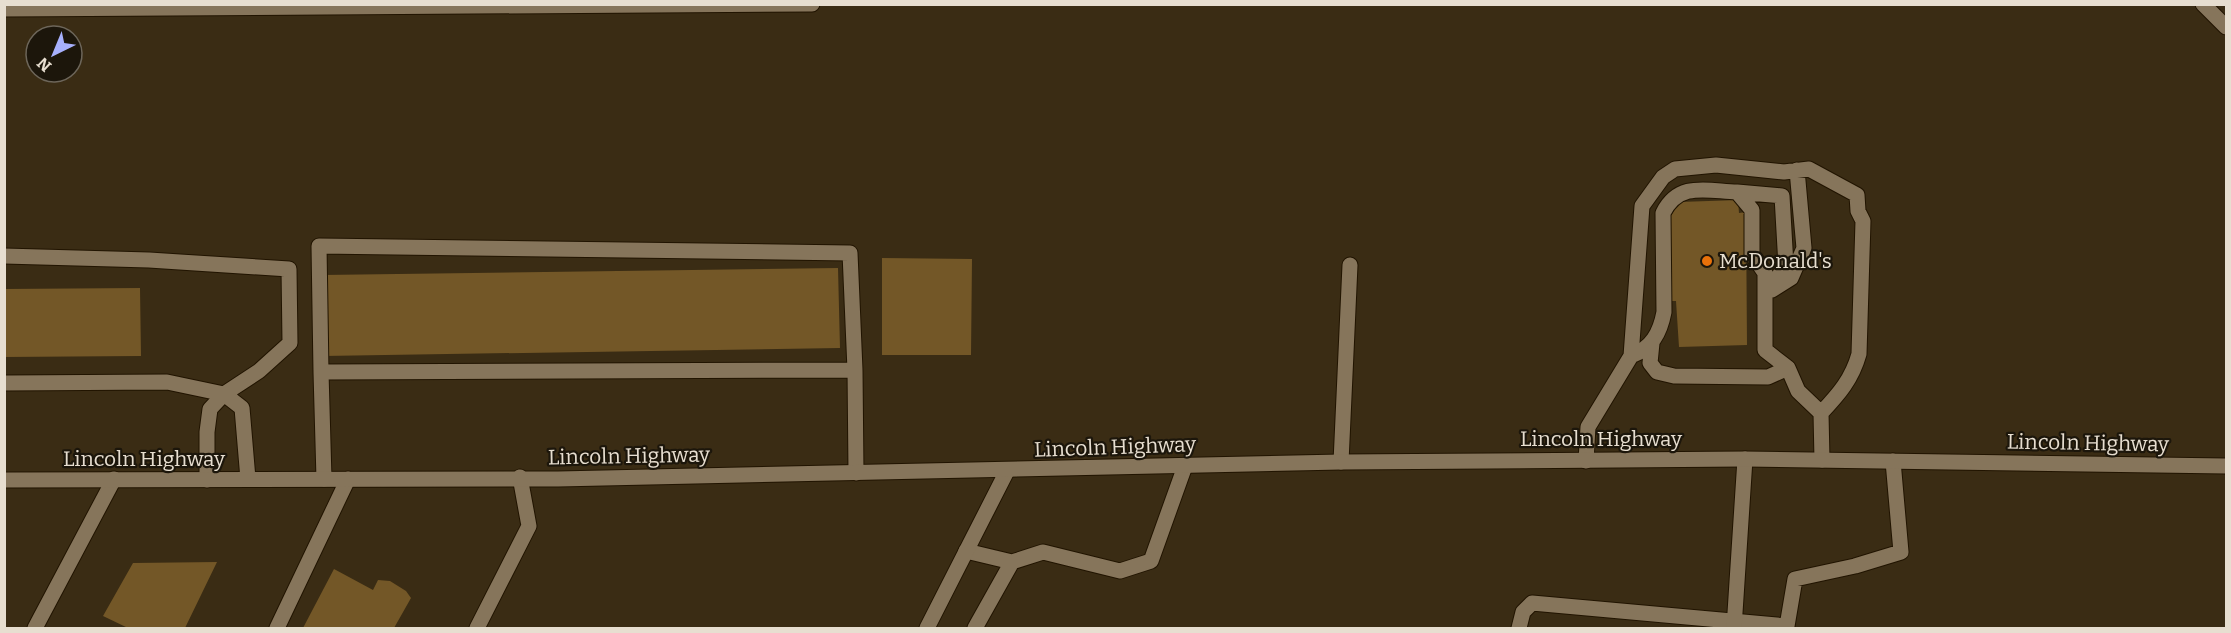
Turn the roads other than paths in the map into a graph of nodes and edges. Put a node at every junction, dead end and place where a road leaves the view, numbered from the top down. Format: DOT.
graph roads {
  1 [pos="812,4"];
  2 [pos="2203,4"];
  3 [pos="4,9"];
  4 [pos="2226,27"];
  5 [pos="1797,170"];
  6 [pos="1737,192"];
  7 [pos="4,256"];
  8 [pos="1350,265"];
  9 [pos="1766,292"];
  10 [pos="1652,343"];
  11 [pos="1631,356"];
  12 [pos="1788,368"];
  13 [pos="855,370"];
  14 [pos="321,372"];
  15 [pos="4,383"];
  16 [pos="224,394"];
  17 [pos="1821,412"];
  18 [pos="1745,459"];
  19 [pos="1822,460"];
  20 [pos="1586,461"];
  21 [pos="1893,461"];
  22 [pos="1341,462"];
  23 [pos="1185,466"];
  24 [pos="2226,466"];
  25 [pos="1007,471"];
  26 [pos="856,473"];
  27 [pos="520,477"];
  28 [pos="114,479"];
  29 [pos="248,479"];
  30 [pos="324,479"];
  31 [pos="348,479"];
  32 [pos="4,480"];
  33 [pos="207,480"];
  34 [pos="966,551"];
  35 [pos="1012,562"];
  36 [pos="1734,624"];
  37 [pos="35,628"];
  38 [pos="277,628"];
  39 [pos="477,628"];
  40 [pos="927,628"];
  41 [pos="975,628"];
  42 [pos="1519,628"];
  1 -- 3 [label="main road"];
  2 -- 4 [label="main road"];
  5 -- 9 [label="main road"];
  5 -- 11 [label="main road"];
  5 -- 17 [label="main road"];
  6 -- 9 [label="main road"];
  6 -- 9 [label="main road"];
  6 -- 10 [label="main road"];
  7 -- 16 [label="main road"];
  8 -- 22 [label="main road"];
  9 -- 12 [label="main road"];
  10 -- 11 [label="main road"];
  10 -- 12 [label="main road"];
  11 -- 20 [label="main road"];
  12 -- 17 [label="main road"];
  13 -- 14 [label="main road"];
  13 -- 14 [label="main road"];
  13 -- 26 [label="main road"];
  14 -- 30 [label="main road"];
  15 -- 16 [label="main road"];
  16 -- 29 [label="main road"];
  16 -- 33 [label="main road"];
  17 -- 19 [label="main road"];
  18 -- 19 [label="main road, Lincoln Highway"];
  18 -- 20 [label="main road, Lincoln Highway"];
  18 -- 36 [label="main road"];
  19 -- 21 [label="main road, Lincoln Highway"];
  20 -- 22 [label="main road, Lincoln Highway"];
  21 -- 24 [label="main road, Lincoln Highway"];
  21 -- 36 [label="main road"];
  22 -- 23 [label="main road, Lincoln Highway"];
  23 -- 25 [label="main road, Lincoln Highway"];
  23 -- 35 [label="main road"];
  25 -- 26 [label="main road, Lincoln Highway"];
  25 -- 34 [label="main road"];
  26 -- 27 [label="main road, Lincoln Highway"];
  27 -- 31 [label="main road, Lincoln Highway"];
  27 -- 39 [label="main road"];
  28 -- 32 [label="main road, Lincoln Highway"];
  28 -- 33 [label="main road, Lincoln Highway"];
  28 -- 37 [label="main road"];
  29 -- 30 [label="main road, Lincoln Highway"];
  29 -- 33 [label="main road, Lincoln Highway"];
  30 -- 31 [label="main road, Lincoln Highway"];
  31 -- 38 [label="main road"];
  34 -- 35 [label="main road"];
  34 -- 40 [label="main road"];
  35 -- 41 [label="main road"];
  36 -- 42 [label="main road"];
}
